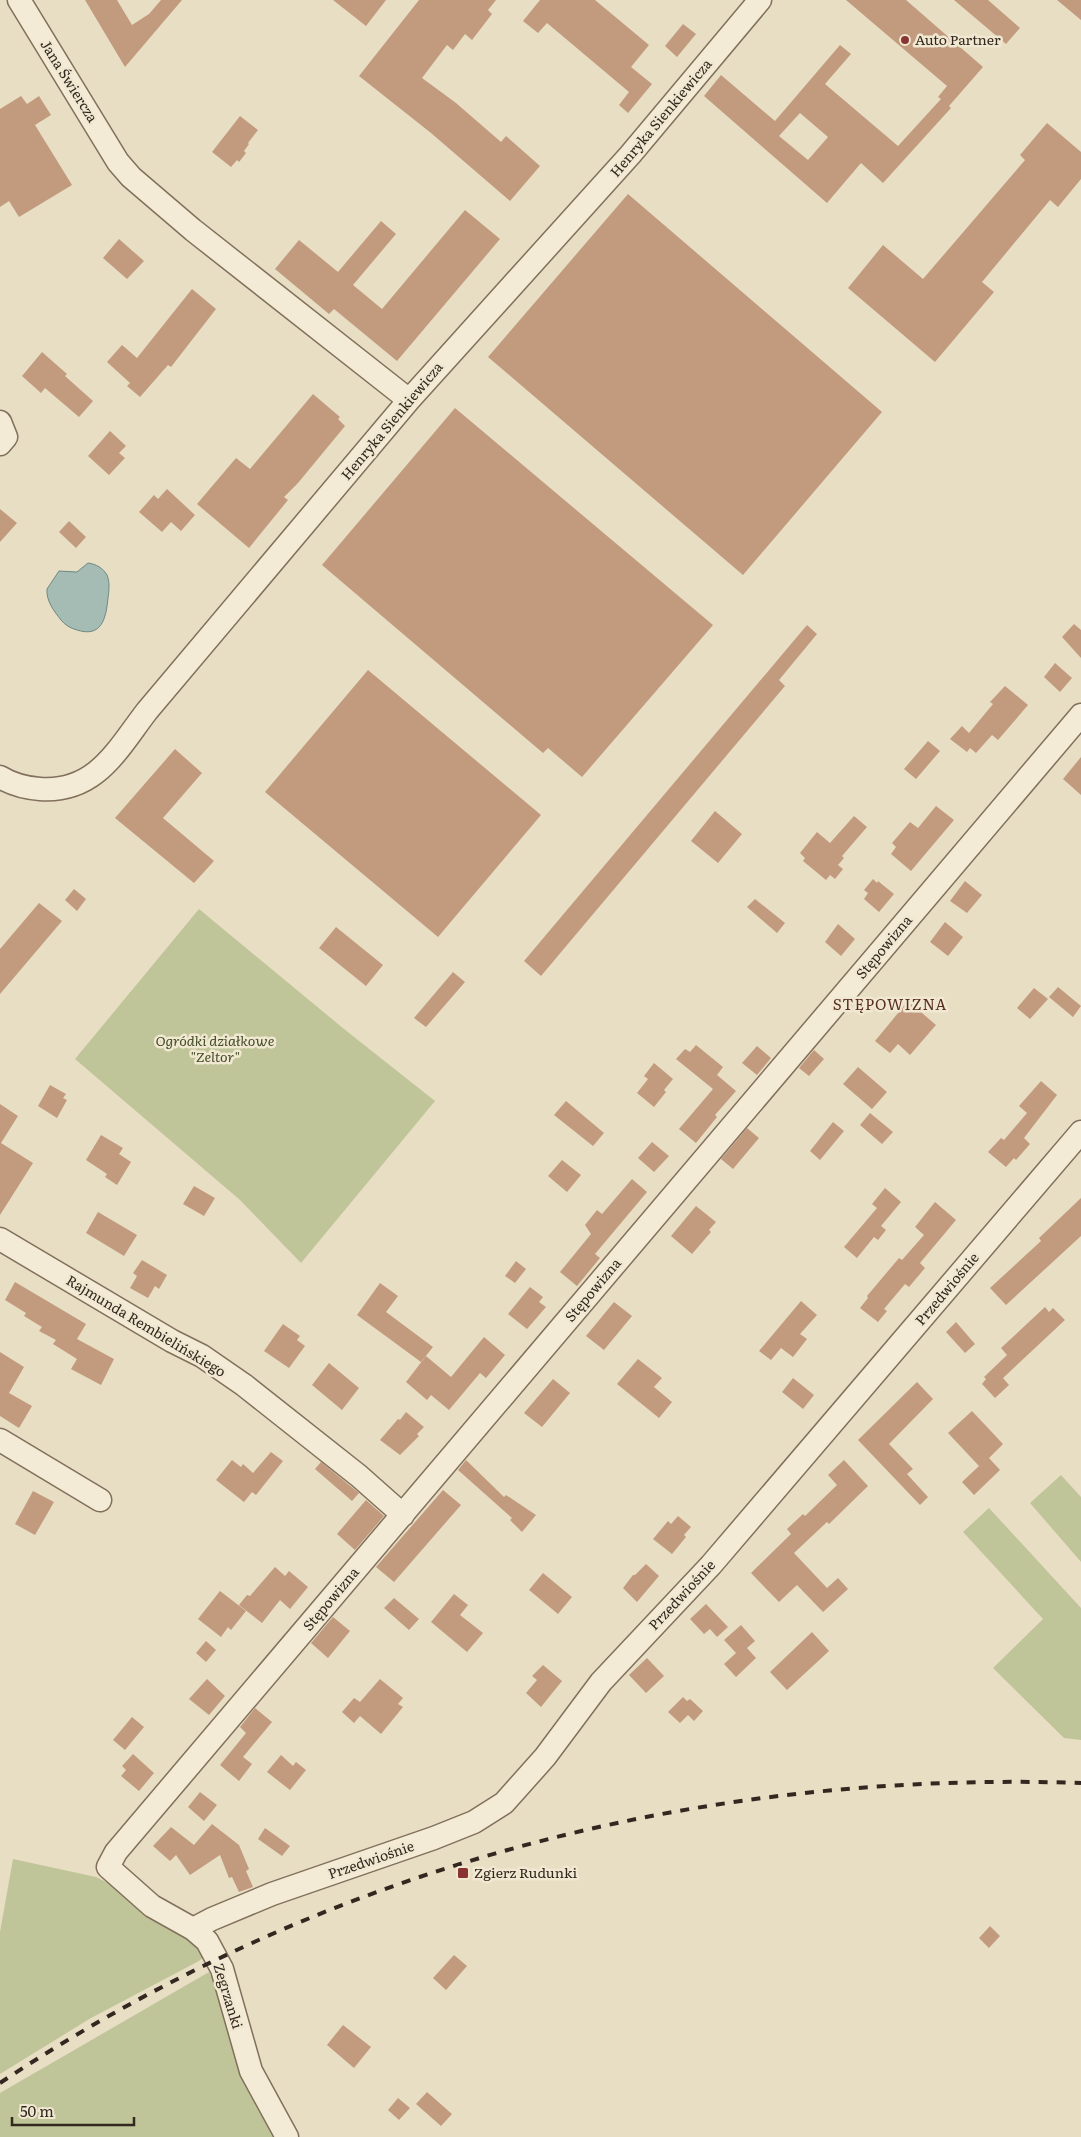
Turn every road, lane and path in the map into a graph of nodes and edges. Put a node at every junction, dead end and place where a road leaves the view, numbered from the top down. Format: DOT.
graph roads {
  1 [pos="19,0"];
  2 [pos="760,0"];
  3 [pos="409,400"];
  4 [pos="0,422"];
  5 [pos="0,444"];
  6 [pos="1081,715"];
  7 [pos="1,780"];
  8 [pos="1081,1132"];
  9 [pos="0,1239"];
  10 [pos="0,1440"];
  11 [pos="100,1500"];
  12 [pos="403,1515"];
  13 [pos="108,1867"];
  14 [pos="193,1929"];
  15 [pos="287,2137"];
  1 -- 3 [label="street, Jana Świercza"];
  2 -- 3 [label="street, Henryka Sienkiewicza"];
  3 -- 7 [label="street, Henryka Sienkiewicza"];
  4 -- 5 [label="street"];
  6 -- 12 [label="street, Stępowizna"];
  8 -- 14 [label="street, Przedwiośnie"];
  9 -- 12 [label="street, Rajmunda Rembielińskiego"];
  10 -- 11 [label="street"];
  12 -- 13 [label="street, Stępowizna"];
  13 -- 14 [label="street, Zegrzanki"];
  14 -- 15 [label="street, Zegrzanki"];
}
